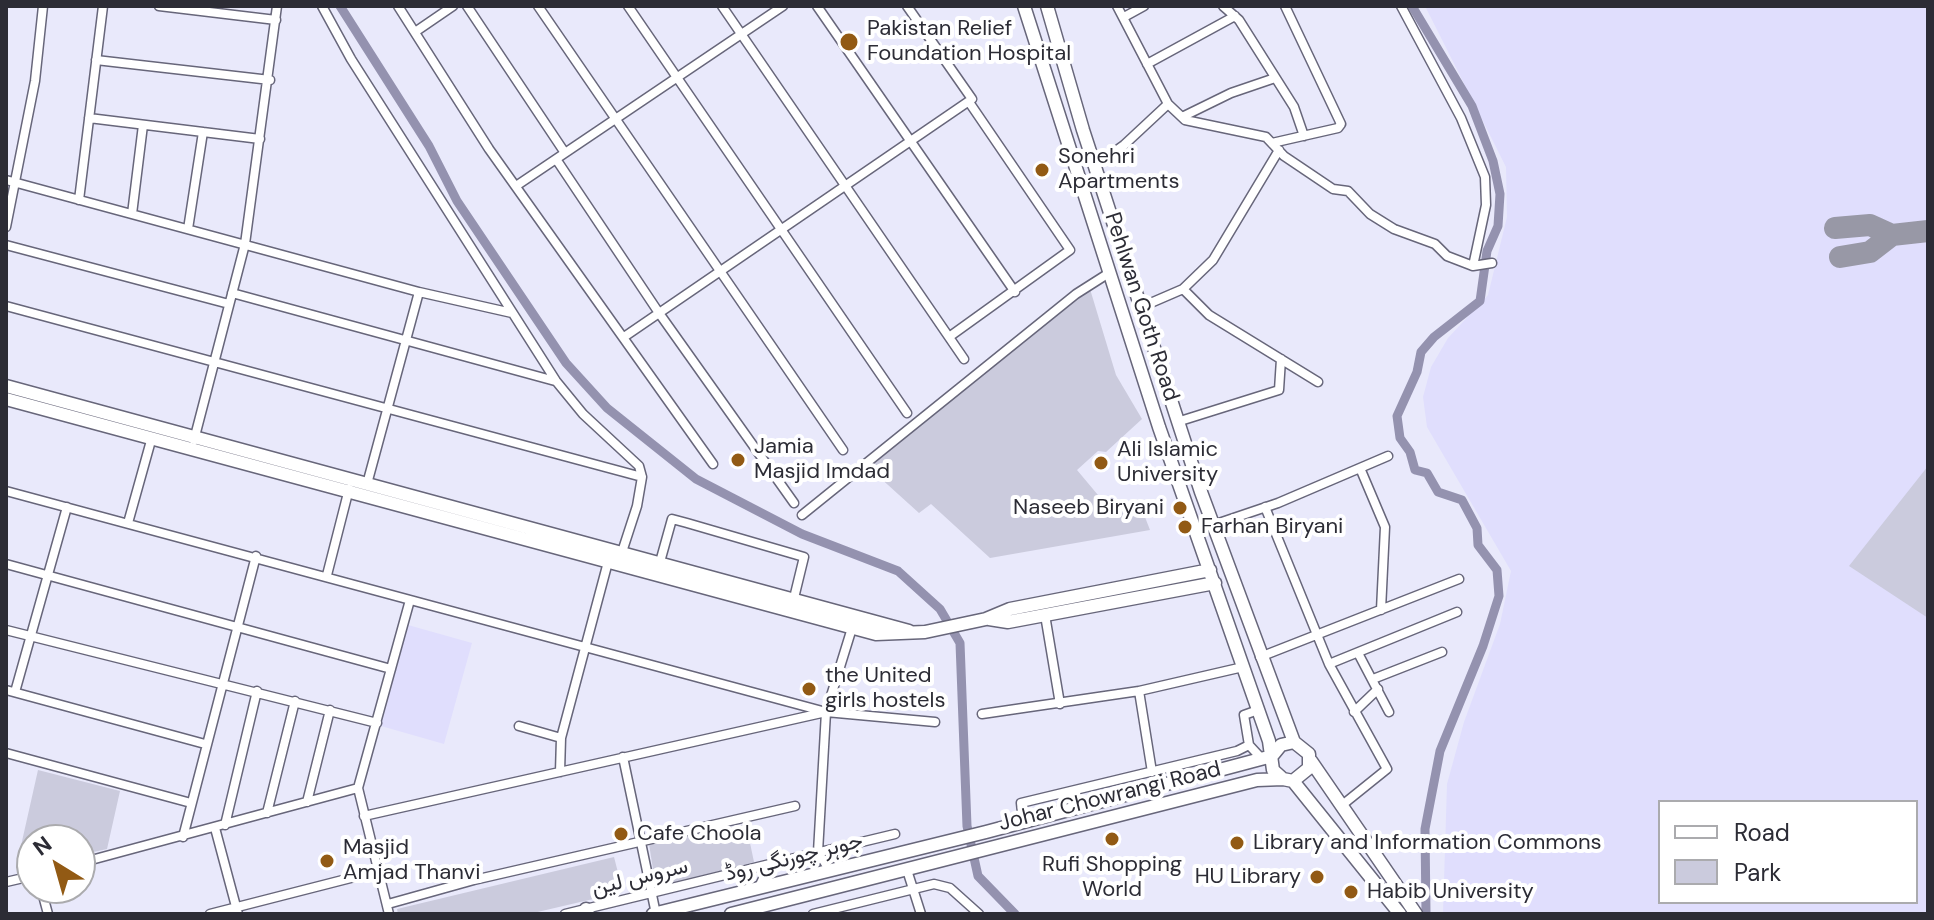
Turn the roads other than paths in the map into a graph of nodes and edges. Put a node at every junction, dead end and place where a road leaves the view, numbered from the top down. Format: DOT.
graph roads {
  1 [pos="43,6"];
  2 [pos="103,6"];
  3 [pos="159,6"];
  4 [pos="277,6"];
  5 [pos="322,6"];
  6 [pos="398,6"];
  7 [pos="453,6"];
  8 [pos="467,6"];
  9 [pos="538,6"];
  10 [pos="628,6"];
  11 [pos="722,6"];
  12 [pos="783,6"];
  13 [pos="817,6"];
  14 [pos="907,6"];
  15 [pos="1024,6"];
  16 [pos="1047,6"];
  17 [pos="1117,6"];
  18 [pos="1144,6"];
  19 [pos="1223,6"];
  20 [pos="1285,6"];
  21 [pos="1401,6"];
  22 [pos="1235,16"];
  23 [pos="1124,17"];
  24 [pos="276,20"];
  25 [pos="415,32"];
  26 [pos="742,34"];
  27 [pos="96,60"];
  28 [pos="1147,64"];
  29 [pos="678,77"];
  30 [pos="1275,78"];
  31 [pos="270,80"];
  32 [pos="969,102"];
  33 [pos="1168,104"];
  34 [pos="1182,117"];
  35 [pos="89,118"];
  36 [pos="617,119"];
  37 [pos="143,125"];
  38 [pos="203,132"];
  39 [pos="1304,136"];
  40 [pos="260,139"];
  41 [pos="910,142"];
  42 [pos="1272,143"];
  43 [pos="1279,150"];
  44 [pos="561,156"];
  45 [pos="1095,166"];
  46 [pos="6,180"];
  47 [pos="17,183"];
  48 [pos="846,185"];
  49 [pos="516,186"];
  50 [pos="79,200"];
  51 [pos="132,214"];
  52 [pos="6,227"];
  53 [pos="783,228"];
  54 [pos="188,229"];
  55 [pos="245,244"];
  56 [pos="6,245"];
  57 [pos="1492,263"];
  58 [pos="1477,265"];
  59 [pos="721,271"];
  60 [pos="1109,273"];
  61 [pos="1183,289"];
  62 [pos="419,292"];
  63 [pos="1015,292"];
  64 [pos="232,293"];
  65 [pos="229,304"];
  66 [pos="6,306"];
  67 [pos="1139,308"];
  68 [pos="512,313"];
  69 [pos="659,313"];
  70 [pos="624,337"];
  71 [pos="949,337"];
  72 [pos="405,339"];
  73 [pos="964,359"];
  74 [pos="1281,359"];
  75 [pos="214,360"];
  76 [pos="556,381"];
  77 [pos="1318,382"];
  78 [pos="6,391"];
  79 [pos="386,411"];
  80 [pos="907,413"];
  81 [pos="1177,422"];
  82 [pos="195,435"];
  83 [pos="152,437"];
  84 [pos="192,448"];
  85 [pos="843,450"];
  86 [pos="1388,456"];
  87 [pos="713,464"];
  88 [pos="1360,468"];
  89 [pos="642,477"];
  90 [pos="1197,481"];
  91 [pos="367,484"];
  92 [pos="1182,486"];
  93 [pos="349,489"];
  94 [pos="6,491"];
  95 [pos="417,503"];
  96 [pos="794,503"];
  97 [pos="67,507"];
  98 [pos="1265,507"];
  99 [pos="802,515"];
  100 [pos="128,523"];
  101 [pos="1213,525"];
  102 [pos="622,552"];
  103 [pos="256,556"];
  104 [pos="608,562"];
  105 [pos="660,562"];
  106 [pos="6,564"];
  107 [pos="1210,570"];
  108 [pos="48,574"];
  109 [pos="327,575"];
  110 [pos="1459,579"];
  111 [pos="1215,583"];
  112 [pos="794,598"];
  113 [pos="410,600"];
  114 [pos="1381,610"];
  115 [pos="1457,612"];
  116 [pos="1045,615"];
  117 [pos="986,619"];
  118 [pos="237,628"];
  119 [pos="852,628"];
  120 [pos="6,630"];
  121 [pos="920,632"];
  122 [pos="1315,635"];
  123 [pos="30,636"];
  124 [pos="586,647"];
  125 [pos="1442,652"];
  126 [pos="1358,653"];
  127 [pos="1260,657"];
  128 [pos="1329,664"];
  129 [pos="1243,667"];
  130 [pos="391,669"];
  131 [pos="1373,679"];
  132 [pos="221,682"];
  133 [pos="1378,689"];
  134 [pos="10,691"];
  135 [pos="257,691"];
  136 [pos="1139,691"];
  137 [pos="295,701"];
  138 [pos="1060,704"];
  139 [pos="330,710"];
  140 [pos="1258,710"];
  141 [pos="826,712"];
  142 [pos="1354,712"];
  143 [pos="1389,712"];
  144 [pos="982,714"];
  145 [pos="935,722"];
  146 [pos="377,723"];
  147 [pos="519,726"];
  148 [pos="561,738"];
  149 [pos="1294,742"];
  150 [pos="205,744"];
  151 [pos="1249,745"];
  152 [pos="6,753"];
  153 [pos="623,757"];
  154 [pos="1267,757"];
  155 [pos="1311,761"];
  156 [pos="560,772"];
  157 [pos="1152,772"];
  158 [pos="1288,780"];
  159 [pos="358,788"];
  160 [pos="307,802"];
  161 [pos="191,803"];
  162 [pos="795,806"];
  163 [pos="1341,806"];
  164 [pos="267,813"];
  165 [pos="364,816"];
  166 [pos="1023,822"];
  167 [pos="220,827"];
  168 [pos="895,834"];
  169 [pos="183,837"];
  170 [pos="639,842"];
  171 [pos="944,842"];
  172 [pos="818,852"];
  173 [pos="96,859"];
  174 [pos="948,859"];
  175 [pos="770,864"];
  176 [pos="828,868"];
  177 [pos="907,870"];
  178 [pos="378,871"];
  179 [pos="759,887"];
  180 [pos="914,889"];
  181 [pos="651,894"];
  182 [pos="1399,905"];
  183 [pos="388,909"];
  184 [pos="237,911"];
  185 [pos="587,912"];
  186 [pos="210,914"];
  187 [pos="565,914"];
  188 [pos="655,914"];
  189 [pos="731,914"];
  190 [pos="813,914"];
  191 [pos="921,914"];
  192 [pos="979,914"];
  193 [pos="1416,914"];
  1 -- 47 [label="street"];
  2 -- 27 [label="street"];
  3 -- 24 [label="street"];
  4 -- 24 [label="street"];
  5 -- 68 [label="street"];
  6 -- 25 [label="street"];
  7 -- 25 [label="street"];
  8 -- 44 [label="street"];
  9 -- 36 [label="street"];
  10 -- 29 [label="street"];
  11 -- 26 [label="street"];
  12 -- 26 [label="street"];
  13 -- 41 [label="street"];
  14 -- 32 [label="street"];
  15 -- 60 [label="main road, Pehlwan Goth Road"];
  16 -- 45 [label="main road, Pehlwan Goth Road"];
  17 -- 23 [label="street"];
  18 -- 23 [label="street"];
  19 -- 22 [label="street"];
  20 -- 39 [label="street"];
  21 -- 58 [label="street"];
  22 -- 28 [label="street"];
  22 -- 30 [label="street"];
  23 -- 28 [label="street"];
  24 -- 31 [label="street"];
  25 -- 49 [label="street"];
  26 -- 29 [label="street"];
  26 -- 48 [label="street"];
  27 -- 31 [label="street"];
  27 -- 35 [label="street"];
  28 -- 33 [label="street"];
  29 -- 36 [label="street"];
  29 -- 53 [label="street"];
  30 -- 34 [label="street"];
  30 -- 39 [label="street"];
  31 -- 40 [label="street"];
  32 -- 41 [label="street"];
  32 -- 63 [label="street"];
  33 -- 34 [label="street"];
  33 -- 45 [label="street"];
  34 -- 42 [label="street"];
  35 -- 37 [label="street"];
  35 -- 50 [label="street"];
  36 -- 44 [label="street"];
  36 -- 59 [label="street"];
  37 -- 38 [label="street"];
  37 -- 51 [label="street"];
  38 -- 40 [label="street"];
  38 -- 54 [label="street"];
  39 -- 42 [label="street"];
  40 -- 55 [label="street"];
  41 -- 48 [label="street"];
  41 -- 63 [label="street"];
  42 -- 43 [label="street"];
  43 -- 58 [label="street"];
  43 -- 61 [label="street"];
  44 -- 49 [label="street"];
  44 -- 69 [label="street"];
  45 -- 67 [label="main road, Pehlwan Goth Road"];
  46 -- 47 [label="street"];
  47 -- 50 [label="street"];
  47 -- 52 [label="street"];
  48 -- 53 [label="street"];
  48 -- 71 [label="street"];
  49 -- 70 [label="street"];
  50 -- 51 [label="street"];
  51 -- 54 [label="street"];
  53 -- 59 [label="street"];
  53 -- 80 [label="street"];
  54 -- 55 [label="street"];
  55 -- 62 [label="street"];
  55 -- 64 [label="street"];
  56 -- 65 [label="street"];
  57 -- 58 [label="street"];
  59 -- 69 [label="street"];
  59 -- 85 [label="street"];
  60 -- 92 [label="main road, Pehlwan Goth Road"];
  60 -- 99 [label="street"];
  61 -- 67 [label="street"];
  61 -- 74 [label="street"];
  62 -- 68 [label="street"];
  62 -- 72 [label="street"];
  63 -- 71 [label="street"];
  64 -- 65 [label="street"];
  64 -- 72 [label="street"];
  65 -- 75 [label="street"];
  66 -- 75 [label="street"];
  67 -- 81 [label="main road, Pehlwan Goth Road"];
  68 -- 76 [label="street"];
  69 -- 70 [label="street"];
  69 -- 96 [label="street"];
  70 -- 87 [label="street"];
  71 -- 73 [label="street"];
  72 -- 76 [label="street"];
  72 -- 79 [label="street"];
  74 -- 77 [label="street"];
  74 -- 81 [label="street"];
  75 -- 79 [label="street"];
  75 -- 82 [label="street"];
  76 -- 89 [label="street"];
  78 -- 82 [label="main road"];
  78 -- 83 [label="main road"];
  79 -- 89 [label="street"];
  79 -- 91 [label="street"];
  81 -- 90 [label="main road, Pehlwan Goth Road"];
  82 -- 84 [label="street"];
  82 -- 91 [label="main road"];
  83 -- 84 [label="main road"];
  83 -- 100 [label="street"];
  84 -- 93 [label="main road"];
  86 -- 88 [label="street"];
  88 -- 98 [label="street"];
  88 -- 114 [label="street"];
  89 -- 102 [label="street"];
  90 -- 92 [label="main road"];
  90 -- 101 [label="main road, Pehlwan Goth Road"];
  91 -- 95 [label="main road"];
  92 -- 107 [label="main road, Pehlwan Goth Road"];
  93 -- 95 [label="main road"];
  93 -- 109 [label="street"];
  94 -- 97 [label="street"];
  95 -- 102 [label="main road"];
  95 -- 104 [label="main road"];
  97 -- 100 [label="street"];
  97 -- 108 [label="street"];
  98 -- 101 [label="street"];
  98 -- 122 [label="street"];
  100 -- 103 [label="street"];
  101 -- 127 [label="main road, Pehlwan Goth Road"];
  102 -- 105 [label="main road"];
  103 -- 109 [label="street"];
  103 -- 118 [label="street"];
  104 -- 119 [label="main road"];
  104 -- 124 [label="street"];
  105 -- 112 [label="main road"];
  105 -- 112 [label="street"];
  106 -- 108 [label="street"];
  107 -- 111 [label="main road, Pehlwan Goth Road"];
  107 -- 117 [label="main road"];
  108 -- 118 [label="street"];
  108 -- 123 [label="street"];
  109 -- 113 [label="street"];
  110 -- 114 [label="street"];
  111 -- 116 [label="main road"];
  111 -- 129 [label="main road, Pehlwan Goth Road"];
  112 -- 121 [label="main road"];
  113 -- 124 [label="street"];
  113 -- 130 [label="street"];
  114 -- 122 [label="street"];
  115 -- 126 [label="street"];
  116 -- 117 [label="main road"];
  116 -- 138 [label="street"];
  117 -- 121 [label="main road"];
  118 -- 130 [label="street"];
  118 -- 132 [label="street"];
  119 -- 121 [label="main road"];
  119 -- 141 [label="street"];
  120 -- 123 [label="street"];
  122 -- 127 [label="street"];
  122 -- 128 [label="street"];
  123 -- 132 [label="street"];
  123 -- 134 [label="street"];
  124 -- 141 [label="street"];
  124 -- 148 [label="street"];
  125 -- 131 [label="street"];
  126 -- 128 [label="street"];
  126 -- 131 [label="street"];
  127 -- 149 [label="main road, Pehlwan Goth Road"];
  128 -- 142 [label="street"];
  129 -- 136 [label="street"];
  129 -- 140 [label="main road, Pehlwan Goth Road"];
  130 -- 146 [label="street"];
  131 -- 133 [label="street"];
  132 -- 135 [label="street"];
  132 -- 150 [label="street"];
  133 -- 142 [label="street"];
  133 -- 143 [label="street"];
  134 -- 150 [label="street"];
  135 -- 137 [label="street"];
  135 -- 167 [label="street"];
  136 -- 138 [label="street"];
  136 -- 157 [label="street"];
  137 -- 139 [label="street"];
  137 -- 164 [label="street"];
  138 -- 144 [label="street"];
  139 -- 146 [label="street"];
  139 -- 160 [label="street"];
  140 -- 151 [label="street"];
  140 -- 154 [label="main road, Pehlwan Goth Road"];
  141 -- 145 [label="street"];
  141 -- 153 [label="street"];
  141 -- 172 [label="street"];
  142 -- 163 [label="street"];
  146 -- 159 [label="street"];
  147 -- 148 [label="street"];
  148 -- 156 [label="street"];
  149 -- 154 [label="main road"];
  149 -- 155 [label="main road"];
  150 -- 161 [label="street"];
  151 -- 154 [label="street"];
  151 -- 157 [label="street"];
  152 -- 161 [label="street"];
  153 -- 156 [label="street"];
  153 -- 170 [label="street"];
  154 -- 158 [label="main road"];
  154 -- 166 [label="main road, Johar Chowrangi Road"];
  155 -- 158 [label="main road"];
  155 -- 163 [label="main road"];
  156 -- 165 [label="street"];
  157 -- 166 [label="street"];
  158 -- 174 [label="main road, Johar Chowrangi Road"];
  158 -- 182 [label="main road"];
  159 -- 160 [label="street"];
  159 -- 165 [label="street"];
  160 -- 164 [label="street"];
  161 -- 169 [label="street"];
  162 -- 170 [label="street"];
  163 -- 182 [label="main road"];
  164 -- 167 [label="street"];
  165 -- 178 [label="street"];
  166 -- 171 [label="main road, Johar Chowrangi Road"];
  167 -- 169 [label="street"];
  167 -- 184 [label="street"];
  168 -- 172 [label="street, سروس لین"];
  169 -- 173 [label="street"];
  170 -- 181 [label="street"];
  170 -- 183 [label="street"];
  171 -- 176 [label="main road, جوہر چورنگی روڈ"];
  172 -- 175 [label="street, سروس لین"];
  172 -- 176 [label="street"];
  174 -- 177 [label="main road, جوہر چورنگی روڈ"];
  175 -- 179 [label="street"];
  175 -- 181 [label="street, سروس لین"];
  176 -- 179 [label="main road, جوہر چورنگی روڈ"];
  177 -- 180 [label="street"];
  177 -- 189 [label="main road, جوہر چورنگی روڈ"];
  178 -- 183 [label="street"];
  178 -- 184 [label="street"];
  179 -- 188 [label="main road, جوہر چورنگی روڈ"];
  180 -- 190 [label="street"];
  180 -- 191 [label="street"];
  180 -- 192 [label="street"];
  181 -- 185 [label="street, سروس لین"];
  181 -- 188 [label="street"];
  182 -- 193 [label="main road"];
  184 -- 186 [label="street"];
  185 -- 187 [label="street, سروس لین"];
}
